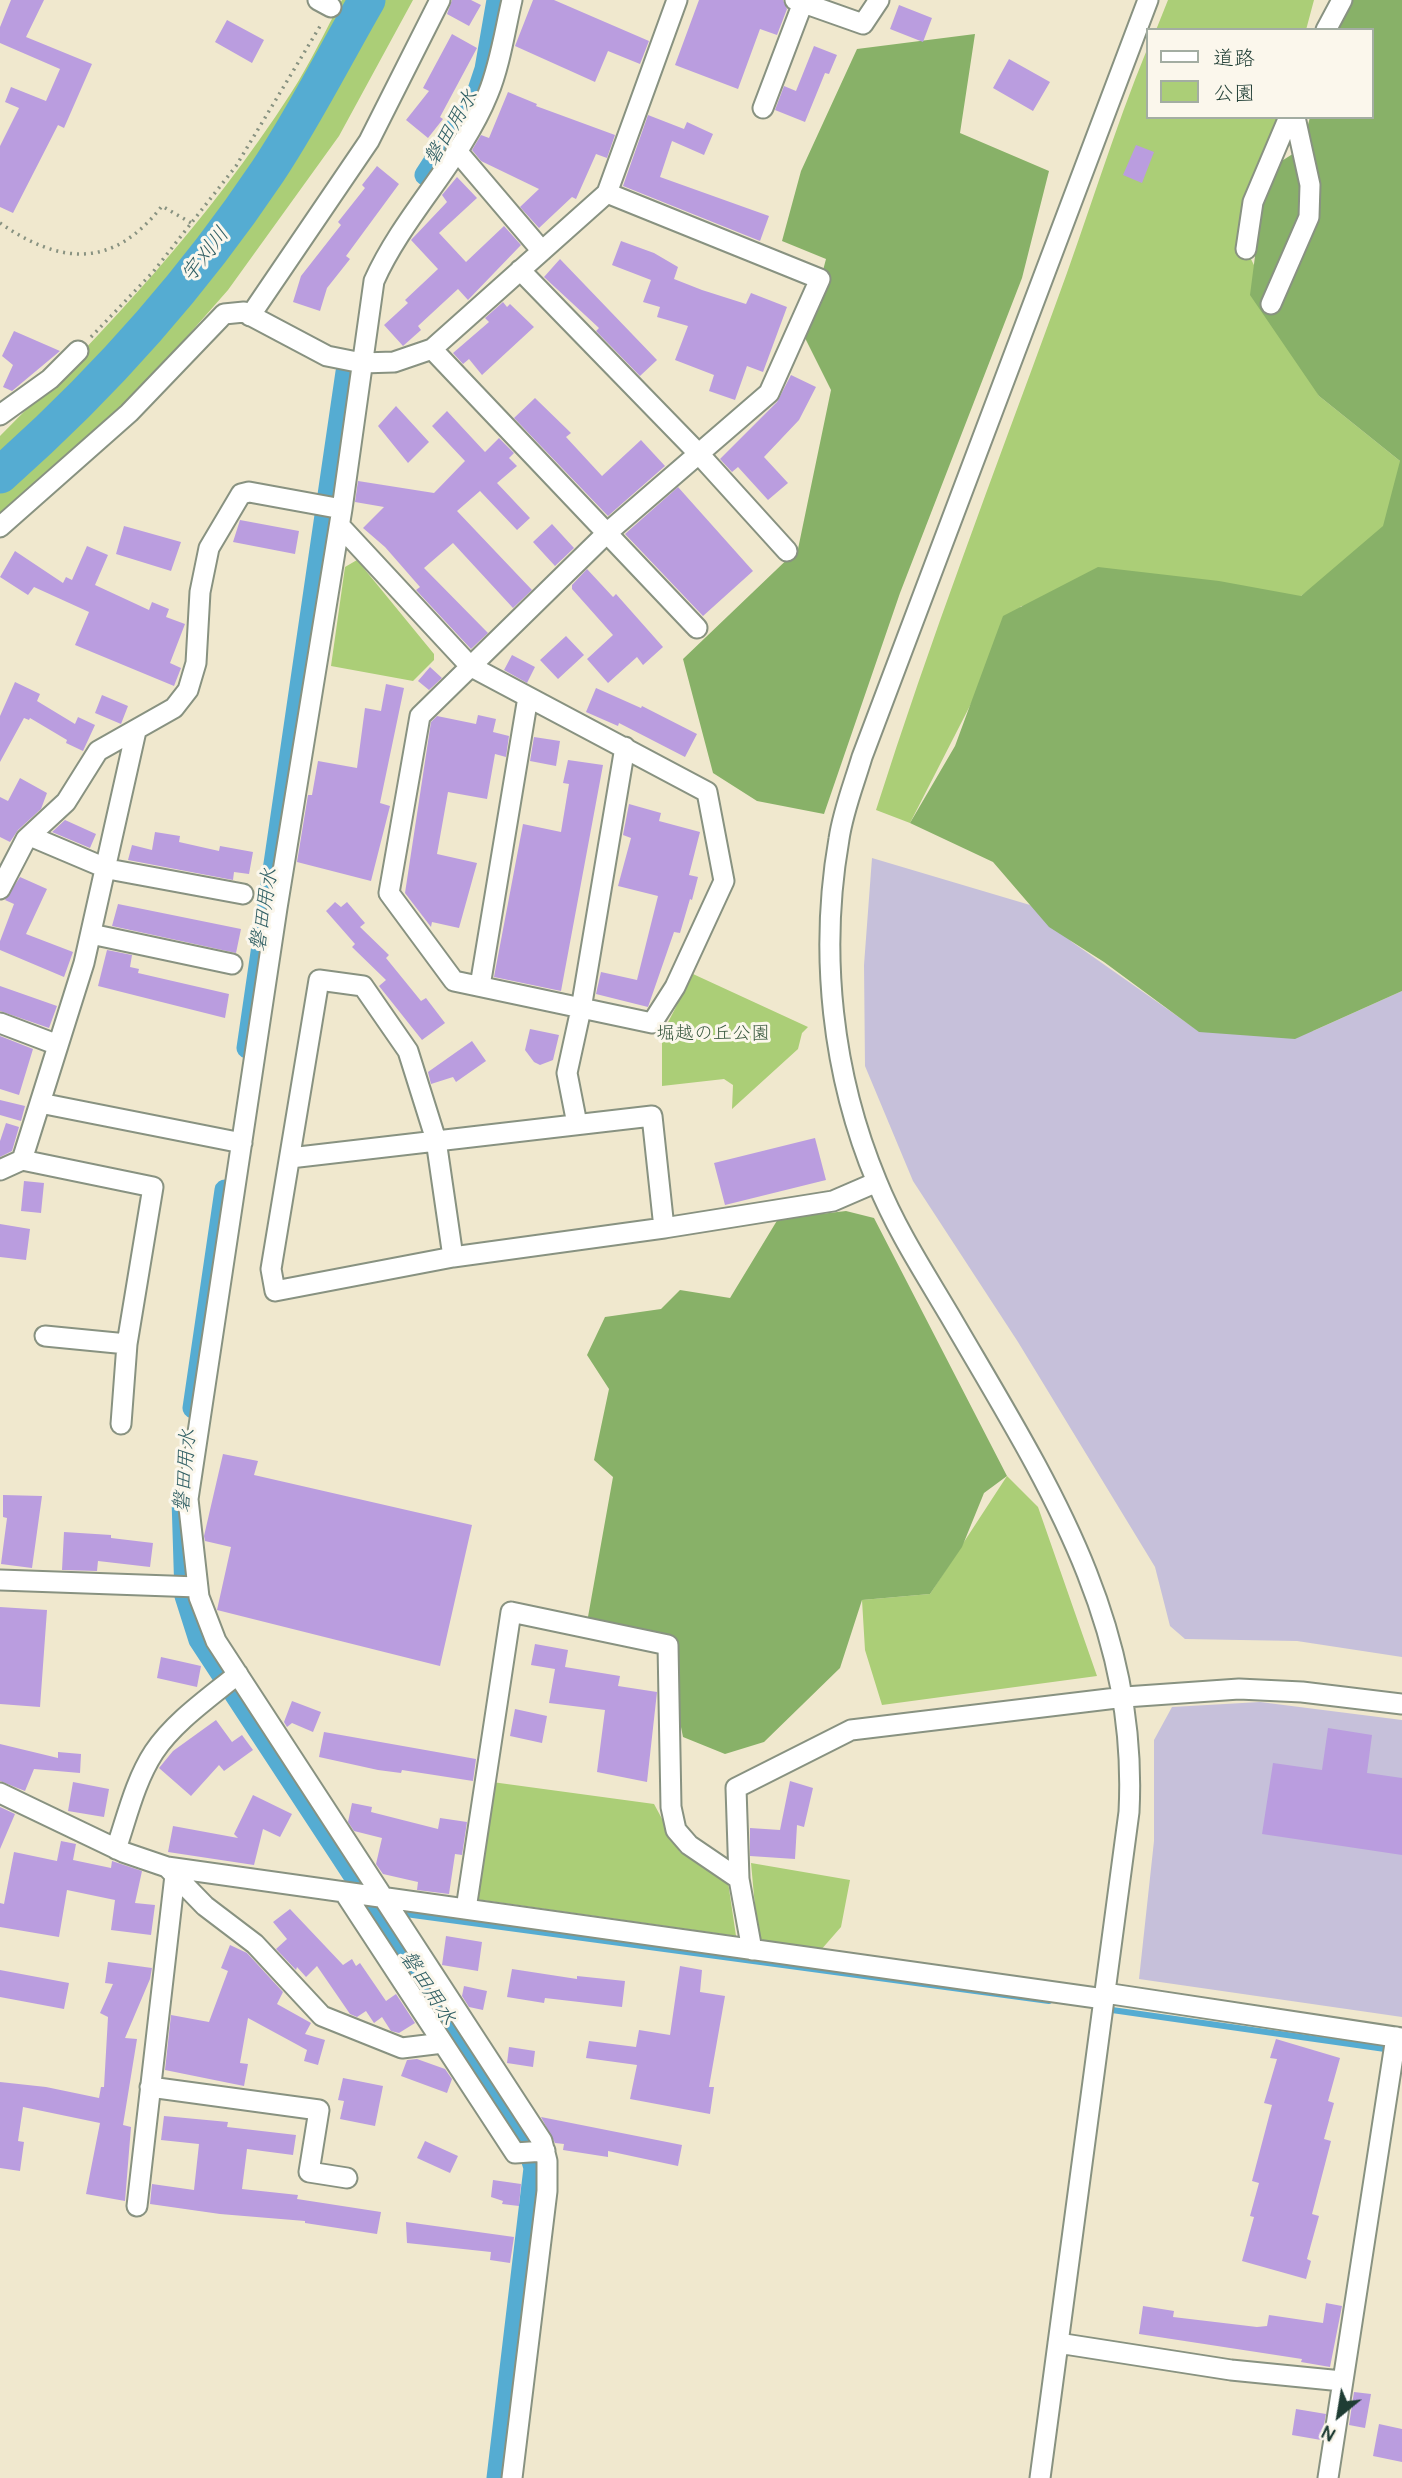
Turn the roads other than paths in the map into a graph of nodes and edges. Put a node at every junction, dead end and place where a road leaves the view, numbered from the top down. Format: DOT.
graph roads {
  1 [pos="440,0"];
  2 [pos="512,0"];
  3 [pos="677,0"];
  4 [pos="879,0"];
  5 [pos="1148,0"];
  6 [pos="1342,0"];
  7 [pos="801,1"];
  8 [pos="1327,28"];
  9 [pos="763,108"];
  10 [pos="1288,119"];
  11 [pos="1294,119"];
  12 [pos="456,150"];
  13 [pos="607,192"];
  14 [pos="1246,249"];
  15 [pos="542,251"];
  16 [pos="520,270"];
  17 [pos="1271,304"];
  18 [pos="250,316"];
  19 [pos="432,349"];
  20 [pos="78,351"];
  21 [pos="362,363"];
  22 [pos="0,415"];
  23 [pos="699,454"];
  24 [pos="333,512"];
  25 [pos="0,527"];
  26 [pos="608,532"];
  27 [pos="787,551"];
  28 [pos="696,628"];
  29 [pos="470,666"];
  30 [pos="528,697"];
  31 [pos="136,731"];
  32 [pos="625,747"];
  33 [pos="30,836"];
  34 [pos="108,869"];
  35 [pos="0,888"];
  36 [pos="243,894"];
  37 [pos="91,934"];
  38 [pos="232,964"];
  39 [pos="480,986"];
  40 [pos="581,1009"];
  41 [pos="0,1023"];
  42 [pos="58,1045"];
  43 [pos="40,1102"];
  44 [pos="577,1124"];
  45 [pos="436,1140"];
  46 [pos="242,1143"];
  47 [pos="290,1158"];
  48 [pos="22,1160"];
  49 [pos="0,1170"];
  50 [pos="877,1182"];
  51 [pos="664,1228"];
  52 [pos="453,1257"];
  53 [pos="45,1336"];
  54 [pos="127,1345"];
  55 [pos="121,1424"];
  56 [pos="0,1580"];
  57 [pos="198,1587"];
  58 [pos="238,1674"];
  59 [pos="1125,1697"];
  60 [pos="1402,1704"];
  61 [pos="0,1793"];
  62 [pos="116,1849"];
  63 [pos="171,1871"];
  64 [pos="739,1879"];
  65 [pos="344,1892"];
  66 [pos="385,1898"];
  67 [pos="466,1909"];
  68 [pos="752,1950"];
  69 [pos="1105,1996"];
  70 [pos="1399,2038"];
  71 [pos="443,2043"];
  72 [pos="150,2087"];
  73 [pos="545,2151"];
  74 [pos="347,2178"];
  75 [pos="137,2206"];
  76 [pos="1058,2343"];
  77 [pos="1342,2381"];
  78 [pos="512,2478"];
  79 [pos="1040,2478"];
  80 [pos="1328,2478"];
  1 -- 18 [label="street"];
  2 -- 12 [label="street"];
  3 -- 13 [label="street"];
  4 -- 7 [label="street"];
  5 -- 50 [label="street"];
  6 -- 8 [label="street"];
  7 -- 9 [label="street"];
  10 -- 14 [label="street"];
  11 -- 17 [label="street"];
  12 -- 15 [label="street"];
  12 -- 21 [label="street"];
  13 -- 15 [label="street"];
  13 -- 23 [label="street"];
  15 -- 16 [label="street"];
  16 -- 19 [label="street"];
  16 -- 23 [label="street"];
  18 -- 21 [label="street"];
  18 -- 25 [label="street"];
  19 -- 21 [label="street"];
  19 -- 26 [label="street"];
  20 -- 22 [label="street"];
  21 -- 24 [label="street"];
  23 -- 26 [label="street"];
  23 -- 27 [label="street"];
  24 -- 29 [label="street"];
  24 -- 31 [label="street"];
  24 -- 46 [label="street"];
  26 -- 28 [label="street"];
  26 -- 29 [label="street"];
  29 -- 30 [label="street"];
  29 -- 39 [label="street"];
  30 -- 32 [label="street"];
  30 -- 39 [label="street"];
  31 -- 33 [label="street"];
  31 -- 34 [label="street"];
  32 -- 40 [label="street"];
  32 -- 40 [label="street"];
  33 -- 34 [label="street"];
  33 -- 35 [label="street"];
  34 -- 36 [label="street"];
  34 -- 37 [label="street"];
  37 -- 38 [label="street"];
  37 -- 42 [label="street"];
  39 -- 40 [label="street"];
  40 -- 44 [label="street"];
  41 -- 42 [label="street"];
  42 -- 43 [label="street"];
  43 -- 46 [label="street"];
  43 -- 48 [label="street"];
  44 -- 45 [label="street"];
  44 -- 51 [label="street"];
  45 -- 47 [label="street"];
  45 -- 47 [label="street"];
  45 -- 52 [label="street"];
  46 -- 57 [label="street"];
  47 -- 52 [label="street"];
  48 -- 49 [label="street"];
  48 -- 54 [label="street"];
  50 -- 51 [label="street"];
  50 -- 59 [label="street"];
  51 -- 52 [label="street"];
  53 -- 54 [label="street"];
  54 -- 55 [label="street"];
  56 -- 57 [label="street"];
  57 -- 58 [label="street"];
  58 -- 62 [label="street"];
  58 -- 66 [label="street"];
  59 -- 60 [label="street"];
  59 -- 64 [label="street"];
  59 -- 69 [label="street"];
  61 -- 62 [label="street"];
  62 -- 63 [label="street"];
  63 -- 65 [label="street"];
  63 -- 71 [label="street"];
  63 -- 72 [label="street"];
  64 -- 67 [label="street"];
  64 -- 68 [label="street"];
  65 -- 66 [label="street"];
  65 -- 71 [label="street"];
  66 -- 67 [label="street"];
  66 -- 73 [label="street"];
  67 -- 68 [label="street"];
  68 -- 69 [label="street"];
  69 -- 70 [label="street"];
  69 -- 76 [label="street"];
  70 -- 77 [label="street"];
  71 -- 73 [label="street"];
  72 -- 74 [label="street"];
  72 -- 75 [label="street"];
  73 -- 78 [label="street"];
  76 -- 77 [label="street"];
  76 -- 79 [label="street"];
  77 -- 80 [label="street"];
}
